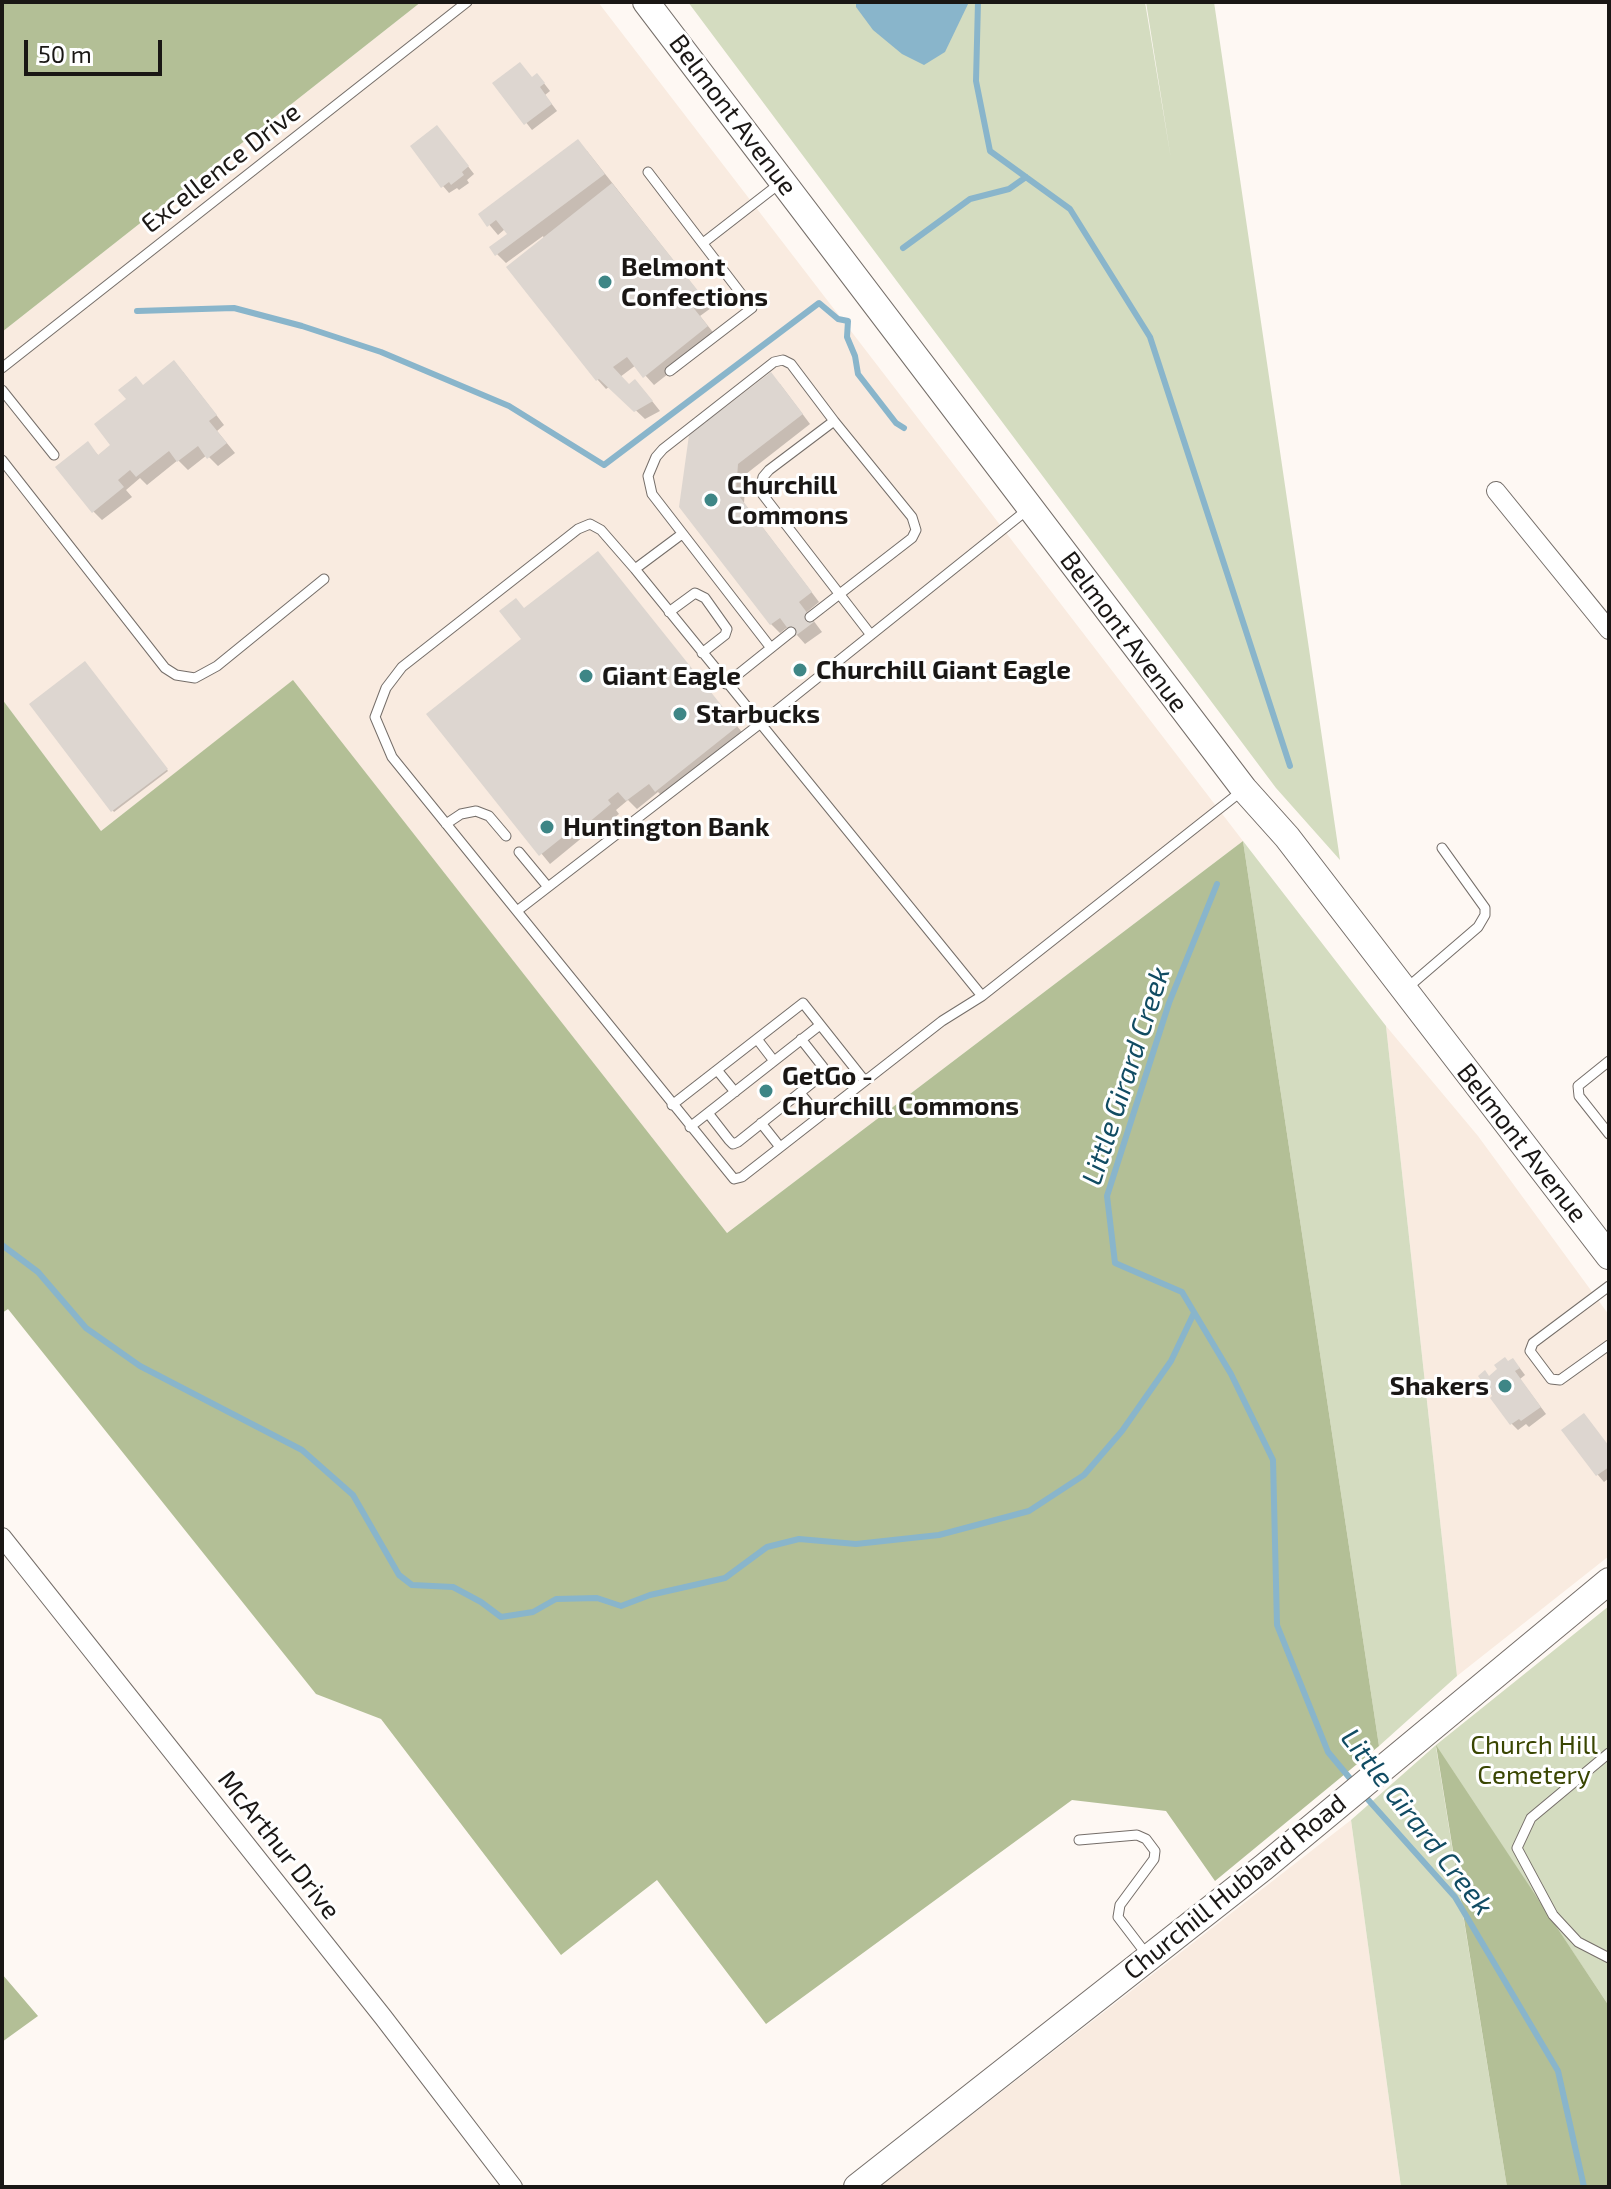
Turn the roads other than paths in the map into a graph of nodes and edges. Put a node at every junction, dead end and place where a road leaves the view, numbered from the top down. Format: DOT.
graph roads {
  1 [pos="467,2"];
  2 [pos="646,2"];
  3 [pos="648,172"];
  4 [pos="783,180"];
  5 [pos="703,243"];
  6 [pos="2,368"];
  7 [pos="670,371"];
  8 [pos="2,390"];
  9 [pos="834,421"];
  10 [pos="54,455"];
  11 [pos="2,460"];
  12 [pos="1496,491"];
  13 [pos="1030,508"];
  14 [pos="682,534"];
  15 [pos="635,569"];
  16 [pos="324,579"];
  17 [pos="839,595"];
  18 [pos="669,612"];
  19 [pos="810,617"];
  20 [pos="1609,630"];
  21 [pos="791,632"];
  22 [pos="871,635"];
  23 [pos="771,648"];
  24 [pos="702,653"];
  25 [pos="726,684"];
  26 [pos="761,723"];
  27 [pos="1244,789"];
  28 [pos="446,824"];
  29 [pos="506,836"];
  30 [pos="1442,848"];
  31 [pos="519,852"];
  32 [pos="548,887"];
  33 [pos="517,911"];
  34 [pos="1404,990"];
  35 [pos="982,996"];
  36 [pos="820,1025"];
  37 [pos="757,1039"];
  38 [pos="801,1039"];
  39 [pos="774,1061"];
  40 [pos="1609,1061"];
  41 [pos="717,1070"];
  42 [pos="864,1080"];
  43 [pos="735,1092"];
  44 [pos="800,1093"];
  45 [pos="672,1105"];
  46 [pos="708,1113"];
  47 [pos="819,1116"];
  48 [pos="761,1123"];
  49 [pos="690,1127"];
  50 [pos="1609,1134"];
  51 [pos="780,1147"];
  52 [pos="1609,1256"];
  53 [pos="1609,1286"];
  54 [pos="1609,1345"];
  55 [pos="2,1537"];
  56 [pos="1609,1581"];
  57 [pos="1609,1753"];
  58 [pos="1079,1840"];
  59 [pos="1149,1957"];
  60 [pos="1609,1958"];
  61 [pos="513,2187"];
  62 [pos="857,2187"];
  1 -- 6 [label="lane, Excellence Drive"];
  2 -- 4 [label="main road, Belmont Avenue"];
  3 -- 5 [label="lane"];
  4 -- 5 [label="lane"];
  4 -- 13 [label="main road, Belmont Avenue"];
  5 -- 7 [label="lane"];
  8 -- 10 [label="lane"];
  9 -- 14 [label="lane"];
  9 -- 17 [label="lane"];
  9 -- 17 [label="lane"];
  11 -- 16 [label="lane"];
  12 -- 20 [label="street"];
  13 -- 22 [label="lane"];
  13 -- 27 [label="main road, Belmont Avenue"];
  14 -- 15 [label="lane"];
  14 -- 23 [label="lane"];
  15 -- 18 [label="lane"];
  15 -- 28 [label="lane"];
  17 -- 19 [label="lane"];
  17 -- 22 [label="lane"];
  18 -- 24 [label="lane"];
  18 -- 24 [label="lane"];
  21 -- 23 [label="lane"];
  22 -- 26 [label="lane"];
  23 -- 25 [label="lane"];
  24 -- 25 [label="lane"];
  25 -- 26 [label="lane"];
  26 -- 32 [label="lane"];
  26 -- 35 [label="lane"];
  27 -- 34 [label="main road, Belmont Avenue"];
  27 -- 35 [label="lane"];
  28 -- 29 [label="lane"];
  28 -- 33 [label="lane"];
  30 -- 34 [label="lane"];
  31 -- 32 [label="lane"];
  32 -- 33 [label="lane"];
  33 -- 45 [label="lane"];
  34 -- 52 [label="main road, Belmont Avenue"];
  35 -- 42 [label="lane"];
  36 -- 37 [label="lane"];
  36 -- 38 [label="lane"];
  36 -- 42 [label="lane"];
  37 -- 39 [label="lane"];
  37 -- 41 [label="lane"];
  38 -- 39 [label="lane"];
  38 -- 44 [label="lane"];
  39 -- 43 [label="lane"];
  40 -- 50 [label="lane"];
  41 -- 43 [label="lane"];
  41 -- 45 [label="lane"];
  42 -- 47 [label="lane"];
  43 -- 46 [label="lane"];
  44 -- 47 [label="lane"];
  44 -- 48 [label="lane"];
  45 -- 49 [label="lane"];
  46 -- 48 [label="lane"];
  46 -- 49 [label="lane"];
  47 -- 51 [label="lane"];
  48 -- 51 [label="lane"];
  49 -- 51 [label="lane"];
  53 -- 54 [label="lane"];
  55 -- 61 [label="street, McArthur Drive"];
  56 -- 59 [label="main road, Churchill Hubbard Road"];
  57 -- 60 [label="lane"];
  58 -- 59 [label="lane"];
  59 -- 62 [label="main road, Churchill Hubbard Road"];
}
